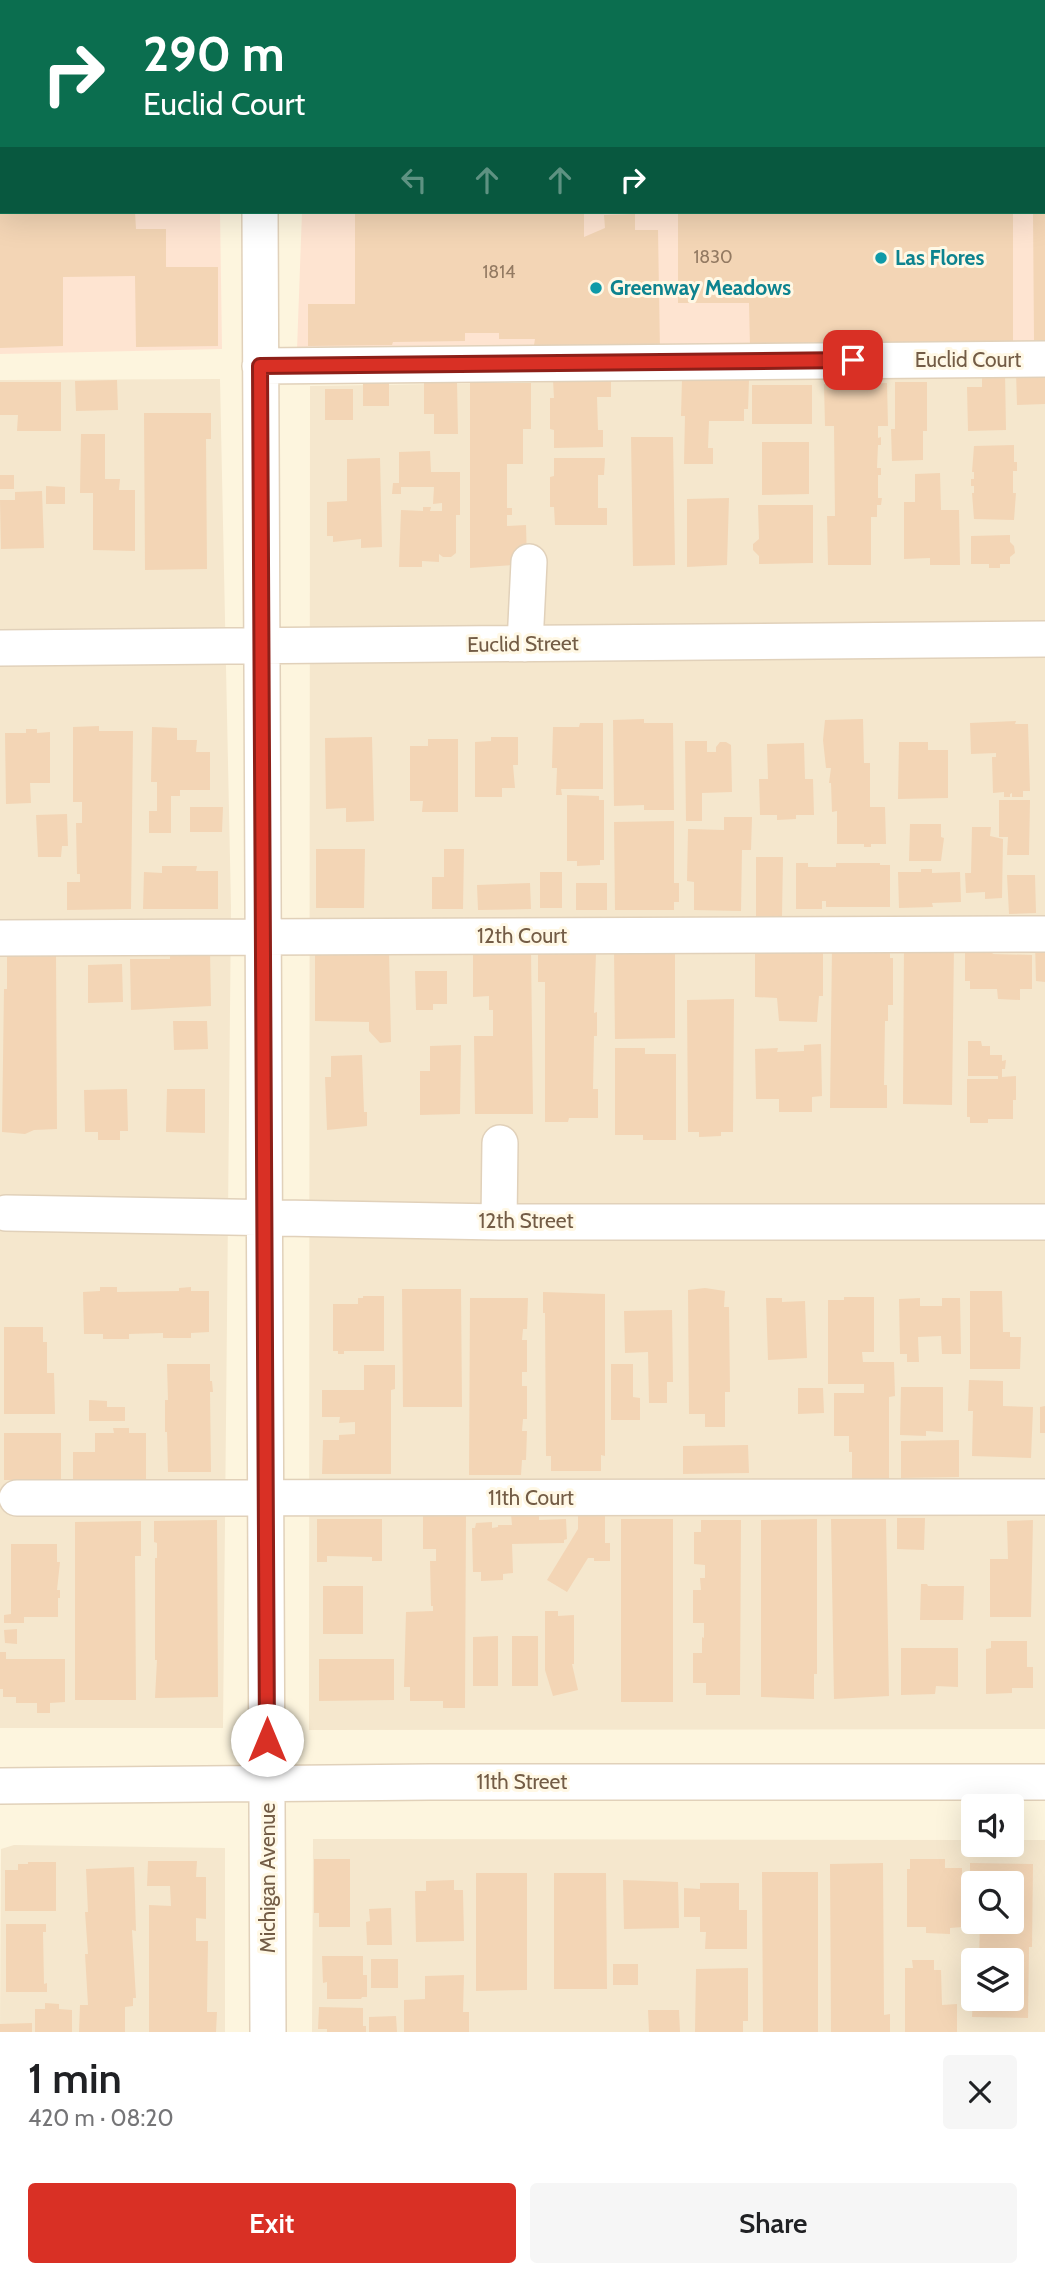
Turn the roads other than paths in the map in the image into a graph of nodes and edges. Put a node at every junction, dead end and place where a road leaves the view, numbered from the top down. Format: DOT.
graph roads {
  1 [pos="260,214"];
  2 [pos="1045,359"];
  3 [pos="260,366"];
  4 [pos="529,562"];
  5 [pos="1045,639"];
  6 [pos="525,644"];
  7 [pos="262,647"];
  8 [pos="0,648"];
  9 [pos="1045,934"];
  10 [pos="263,937"];
  11 [pos="0,938"];
  12 [pos="500,1143"];
  13 [pos="6,1213"];
  14 [pos="264,1218"];
  15 [pos="499,1222"];
  16 [pos="1045,1222"];
  17 [pos="1045,1497"];
  18 [pos="17,1498"];
  19 [pos="267,1499"];
  20 [pos="267,1783"];
  21 [pos="1045,1783"];
  22 [pos="0,1786"];
  23 [pos="268,2032"];
  1 -- 3 [label="street, Michigan Avenue"];
  2 -- 3 [label="street, Euclid Court"];
  3 -- 7 [label="street, Michigan Avenue"];
  4 -- 6 [label="street"];
  5 -- 6 [label="street, Euclid Street"];
  6 -- 7 [label="street, Euclid Street"];
  7 -- 8 [label="street, Euclid Street"];
  7 -- 10 [label="street, Michigan Avenue"];
  9 -- 10 [label="street, 12th Court"];
  10 -- 11 [label="street, 12th Court"];
  10 -- 14 [label="street, Michigan Avenue"];
  12 -- 15 [label="street"];
  13 -- 14 [label="street, 12th Street"];
  14 -- 15 [label="street, 12th Street"];
  14 -- 19 [label="street, Michigan Avenue"];
  15 -- 16 [label="street, 12th Street"];
  17 -- 19 [label="street, 11th Court"];
  18 -- 19 [label="street, 11th Court"];
  19 -- 20 [label="street, Michigan Avenue"];
  20 -- 21 [label="street, 11th Street"];
  20 -- 22 [label="street, 11th Street"];
  20 -- 23 [label="street, Michigan Avenue"];
}
